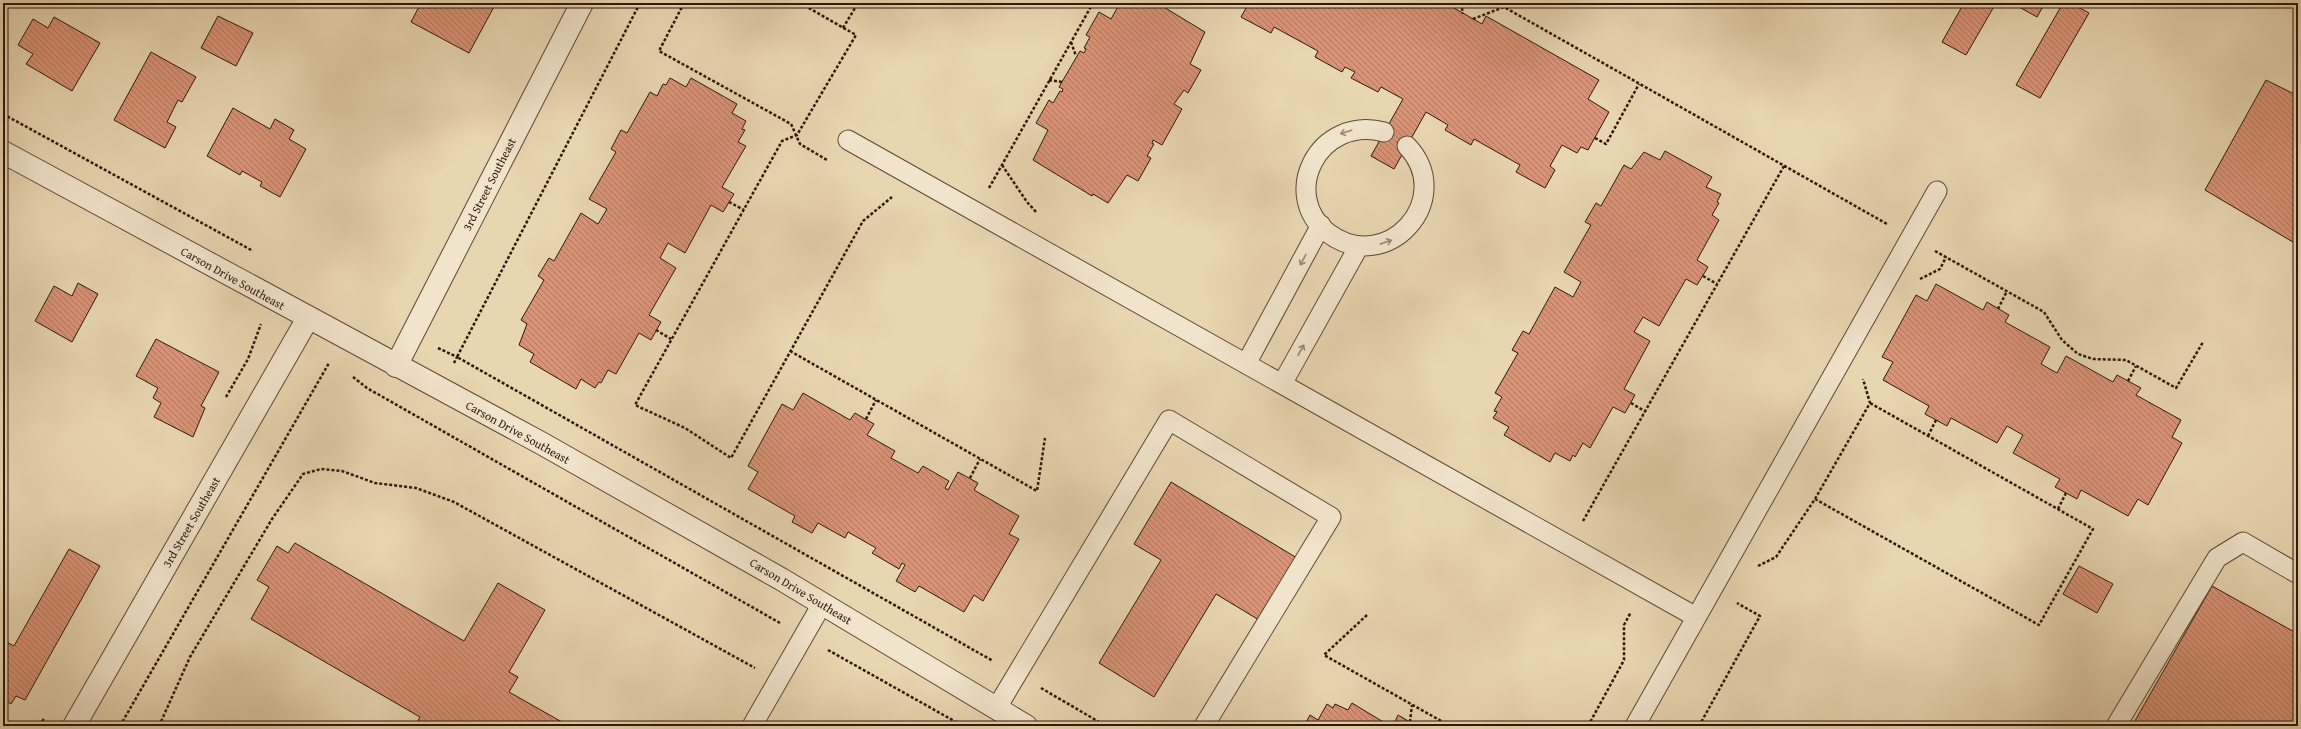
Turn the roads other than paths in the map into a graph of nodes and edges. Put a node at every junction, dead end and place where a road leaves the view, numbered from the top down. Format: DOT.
graph roads {
  1 [pos="582,3"];
  2 [pos="1384,132"];
  3 [pos="848,140"];
  4 [pos="1407,146"];
  5 [pos="3,152"];
  6 [pos="1937,191"];
  7 [pos="1321,225"];
  8 [pos="1358,246"];
  9 [pos="308,318"];
  10 [pos="1246,364"];
  11 [pos="396,366"];
  12 [pos="1282,384"];
  13 [pos="2298,574"];
  14 [pos="822,604"];
  15 [pos="1696,618"];
  16 [pos="996,709"];
  17 [pos="74,726"];
  18 [pos="752,726"];
  19 [pos="1026,726"];
  20 [pos="1204,726"];
  21 [pos="1635,726"];
  22 [pos="2116,726"];
  1 -- 11 [label="street, 3rd Street Southeast"];
  2 -- 7 [label="lane, one-way"];
  3 -- 10 [label="lane"];
  8 -- 4 [label="lane, one-way"];
  5 -- 9 [label="street, Carson Drive Southeast"];
  6 -- 15 [label="lane"];
  7 -- 8 [label="lane"];
  7 -- 10 [label="lane, one-way"];
  12 -- 8 [label="lane, one-way"];
  9 -- 11 [label="street, Carson Drive Southeast"];
  9 -- 17 [label="street, 3rd Street Southeast"];
  10 -- 12 [label="lane"];
  11 -- 14 [label="street, Carson Drive Southeast"];
  12 -- 15 [label="lane"];
  13 -- 22 [label="lane"];
  14 -- 16 [label="street, Carson Drive Southeast"];
  14 -- 18 [label="lane"];
  15 -- 21 [label="lane"];
  16 -- 19 [label="street, Carson Drive Southeast"];
  16 -- 20 [label="lane"];
}
